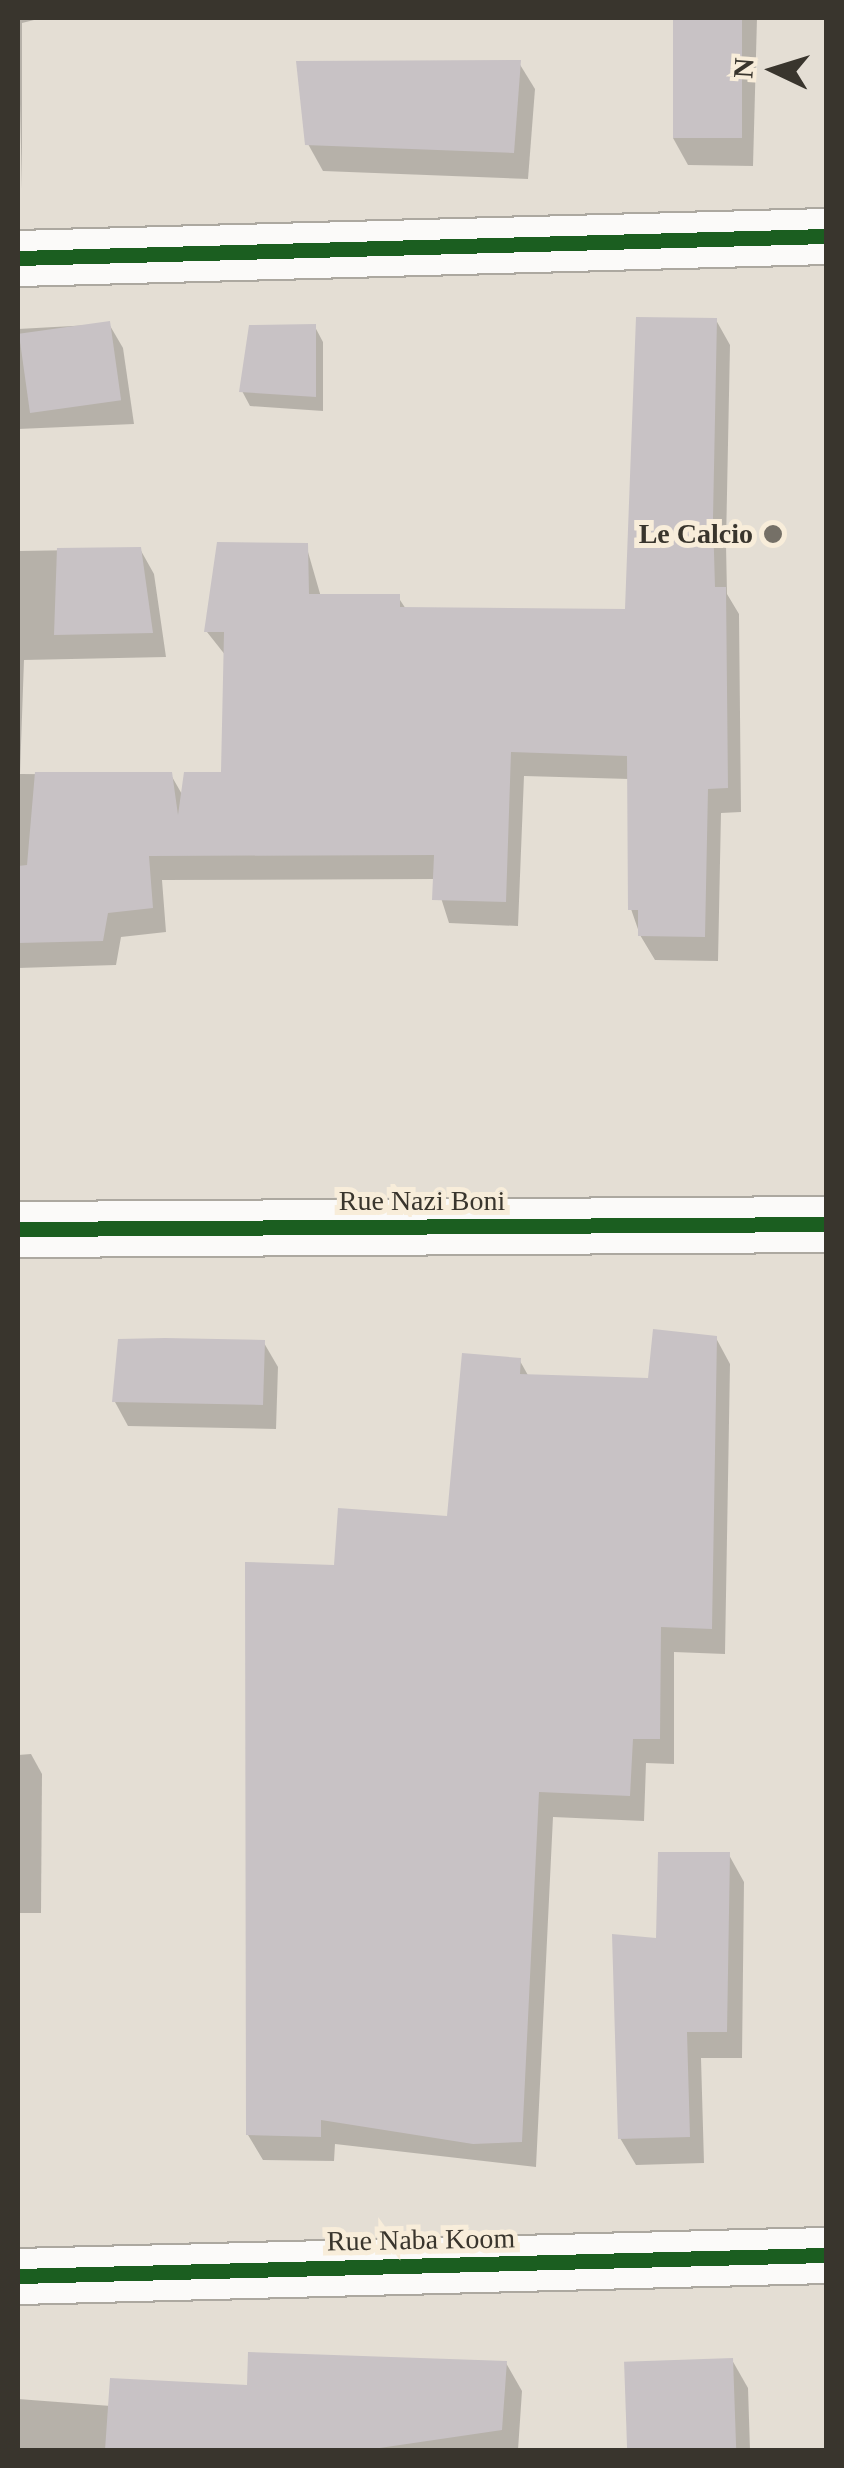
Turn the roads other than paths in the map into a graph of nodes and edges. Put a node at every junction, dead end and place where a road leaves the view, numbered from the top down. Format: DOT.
graph roads {
  1 [pos="826,236"];
  2 [pos="18,258"];
  3 [pos="826,1224"];
  4 [pos="18,1229"];
  5 [pos="826,2255"];
  6 [pos="18,2276"];
  1 -- 2 [label="street"];
  3 -- 4 [label="street, Rue Nazi Boni"];
  5 -- 6 [label="street, Rue Naba Koom"];
}
